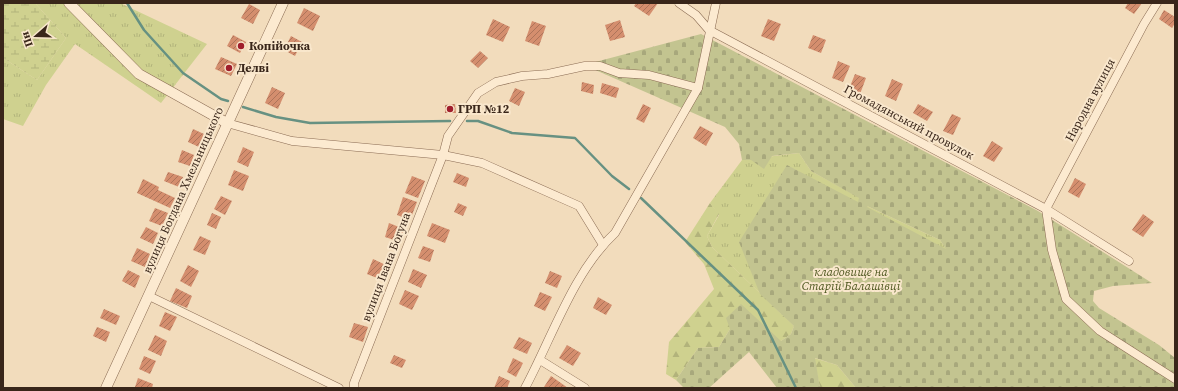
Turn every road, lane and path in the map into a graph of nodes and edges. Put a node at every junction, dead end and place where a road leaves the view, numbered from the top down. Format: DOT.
graph roads {
  1 [pos="69,3"];
  2 [pos="284,3"];
  3 [pos="679,3"];
  4 [pos="716,3"];
  5 [pos="1157,3"];
  6 [pos="709,30"];
  7 [pos="698,88"];
  8 [pos="228,123"];
  9 [pos="443,155"];
  10 [pos="1046,209"];
  11 [pos="603,245"];
  12 [pos="1129,261"];
  13 [pos="149,296"];
  14 [pos="540,360"];
  15 [pos="1175,379"];
  16 [pos="106,388"];
  17 [pos="339,388"];
  18 [pos="354,388"];
  19 [pos="525,388"];
  20 [pos="585,388"];
  1 -- 8 [label="street"];
  2 -- 8 [label="street, вулиця Богдана Хмельницького"];
  3 -- 6 [label="street, Громадянський провулок"];
  4 -- 6 [label="street"];
  5 -- 10 [label="street, Народна вулиця"];
  6 -- 7 [label="street"];
  6 -- 10 [label="street, Громадянський провулок"];
  7 -- 9 [label="street"];
  7 -- 11 [label="street"];
  8 -- 9 [label="street"];
  8 -- 13 [label="street, вулиця Богдана Хмельницького"];
  9 -- 11 [label="street"];
  9 -- 18 [label="street, вулиця Івана Богуна"];
  10 -- 12 [label="street, Громадянський провулок"];
  10 -- 15 [label="street"];
  11 -- 14 [label="street"];
  13 -- 16 [label="street, вулиця Богдана Хмельницького"];
  13 -- 17 [label="street"];
  14 -- 19 [label="street"];
  14 -- 20 [label="street"];
}
